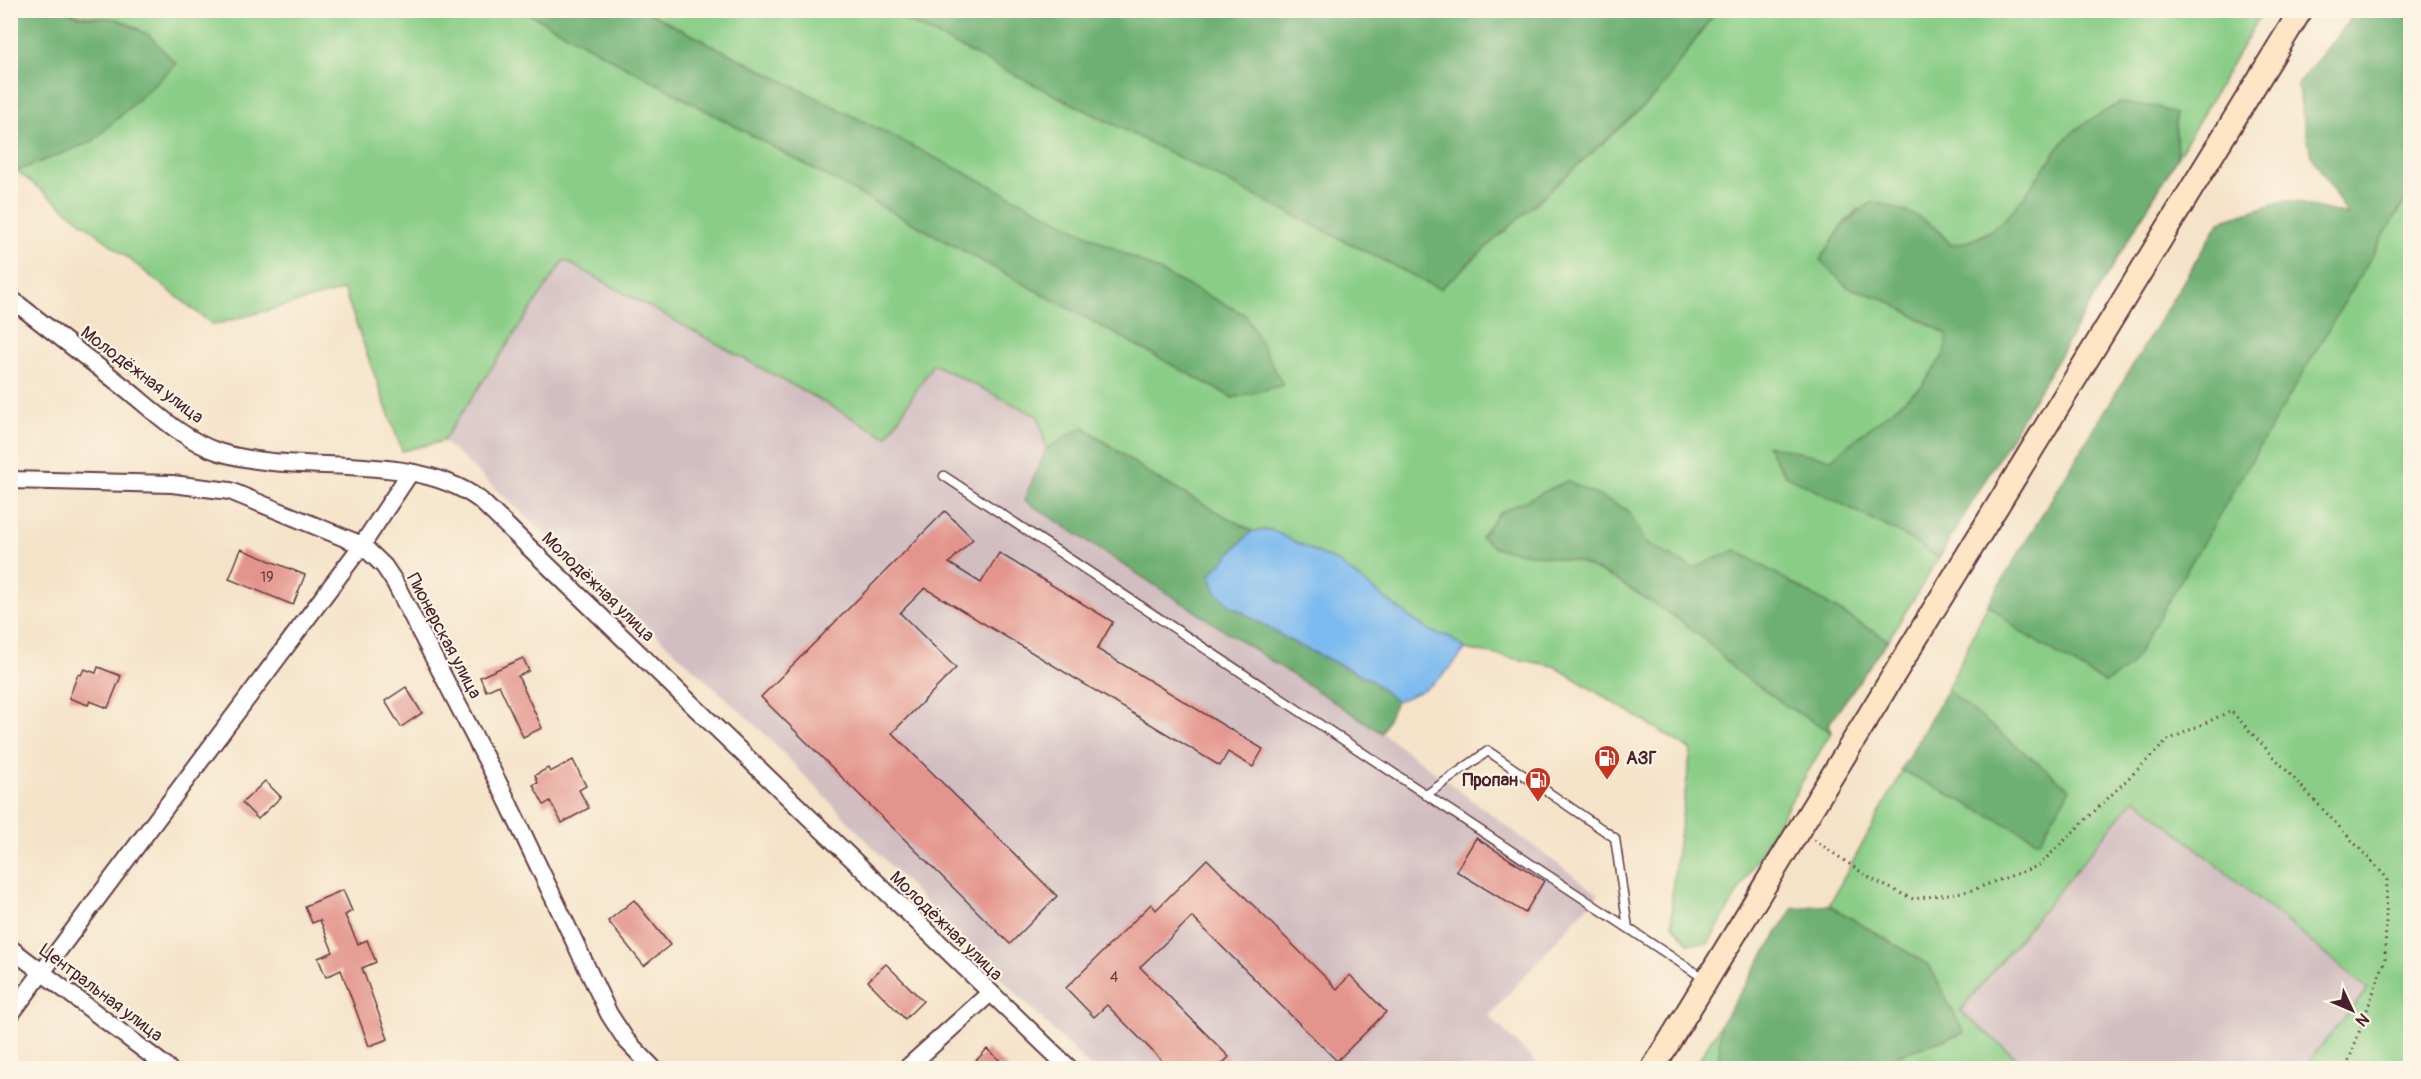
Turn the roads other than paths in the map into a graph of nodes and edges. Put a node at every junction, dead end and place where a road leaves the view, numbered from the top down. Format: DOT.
graph roads {
  1 [pos="2301,10"];
  2 [pos="10,298"];
  3 [pos="410,473"];
  4 [pos="944,476"];
  5 [pos="10,480"];
  6 [pos="362,545"];
  7 [pos="1426,795"];
  8 [pos="1628,928"];
  9 [pos="10,948"];
  10 [pos="42,972"];
  11 [pos="1705,979"];
  12 [pos="989,994"];
  13 [pos="10,1015"];
  14 [pos="168,1068"];
  15 [pos="653,1068"];
  16 [pos="907,1068"];
  17 [pos="1069,1068"];
  18 [pos="1653,1068"];
  1 -- 11 [label="main road"];
  2 -- 3 [label="street, Молодёжная улица"];
  3 -- 6 [label="street"];
  3 -- 12 [label="street, Молодёжная улица"];
  4 -- 7 [label="lane"];
  5 -- 6 [label="street, Пионерская улица"];
  6 -- 10 [label="street"];
  6 -- 15 [label="street, Пионерская улица"];
  7 -- 8 [label="lane"];
  7 -- 8 [label="lane"];
  8 -- 11 [label="lane"];
  9 -- 10 [label="street, Центральная улица"];
  10 -- 13 [label="street"];
  10 -- 14 [label="street, Центральная улица"];
  11 -- 18 [label="main road"];
  12 -- 16 [label="street"];
  12 -- 17 [label="street, Молодёжная улица"];
}
